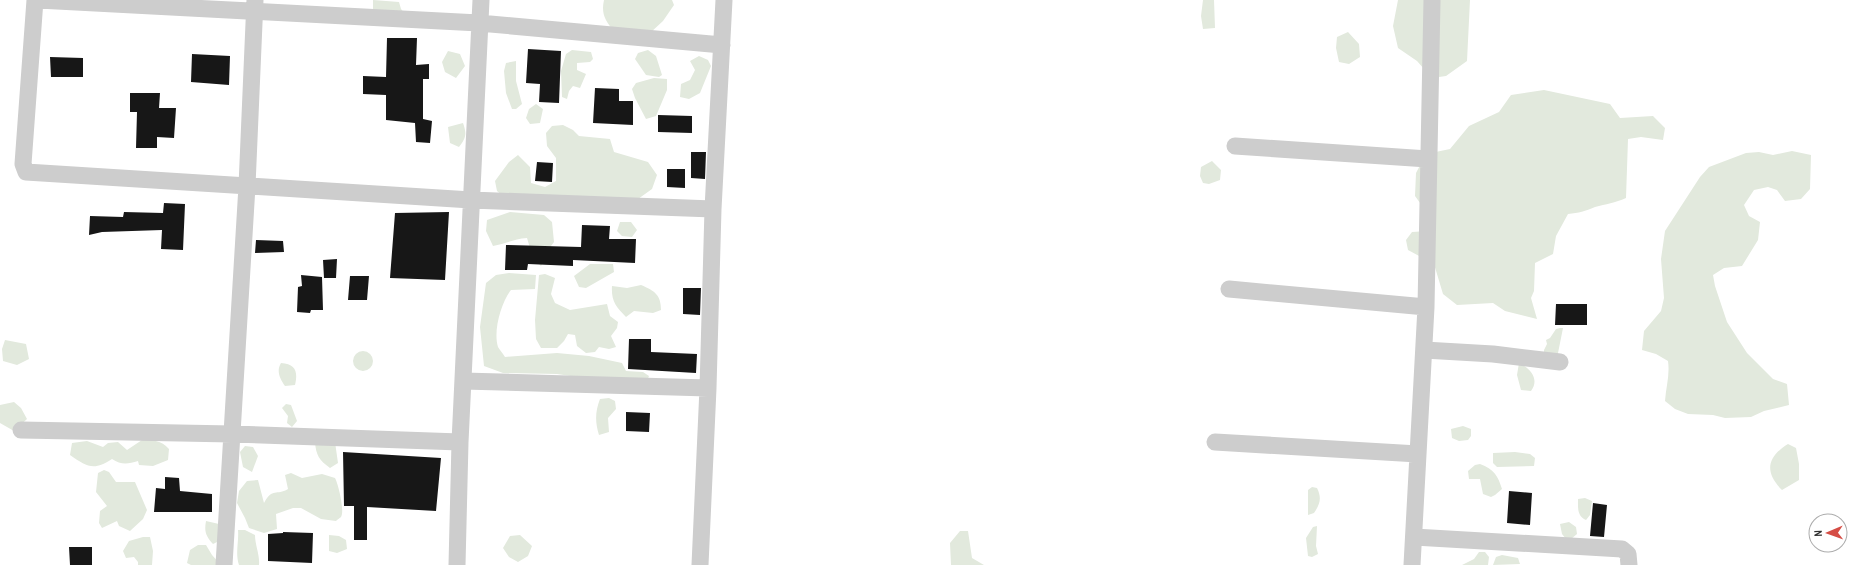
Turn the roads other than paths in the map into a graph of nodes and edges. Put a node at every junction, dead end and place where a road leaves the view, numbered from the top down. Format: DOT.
graph roads {
  1 [pos="37,0"];
  2 [pos="481,0"];
  3 [pos="724,0"];
  4 [pos="1432,0"];
  5 [pos="254,5"];
  6 [pos="480,23"];
  7 [pos="722,45"];
  8 [pos="1235,146"];
  9 [pos="1428,159"];
  10 [pos="247,186"];
  11 [pos="471,200"];
  12 [pos="713,209"];
  13 [pos="1228,289"];
  14 [pos="1426,308"];
  15 [pos="1424,350"];
  16 [pos="1560,362"];
  17 [pos="463,381"];
  18 [pos="708,388"];
  19 [pos="21,430"];
  20 [pos="232,434"];
  21 [pos="460,442"];
  22 [pos="1215,442"];
  23 [pos="1418,454"];
  24 [pos="1414,537"];
  25 [pos="224,565"];
  26 [pos="457,565"];
  27 [pos="700,565"];
  28 [pos="1412,565"];
  29 [pos="1629,565"];
  1 -- 5 [label="street"];
  1 -- 10 [label="street"];
  2 -- 6 [label="street"];
  3 -- 7 [label="street"];
  4 -- 9 [label="street"];
  5 -- 6 [label="street"];
  5 -- 10 [label="street"];
  6 -- 7 [label="street"];
  6 -- 11 [label="street"];
  7 -- 12 [label="street"];
  8 -- 9 [label="street"];
  9 -- 14 [label="street"];
  10 -- 11 [label="street"];
  10 -- 20 [label="street"];
  11 -- 12 [label="street"];
  11 -- 17 [label="street"];
  12 -- 18 [label="street"];
  13 -- 14 [label="street"];
  14 -- 15 [label="street"];
  15 -- 16 [label="street"];
  15 -- 23 [label="street"];
  17 -- 18 [label="street"];
  17 -- 21 [label="street"];
  18 -- 27 [label="street"];
  19 -- 20 [label="street"];
  20 -- 21 [label="street"];
  20 -- 25 [label="street"];
  21 -- 26 [label="street"];
  22 -- 23 [label="street"];
  23 -- 24 [label="street"];
  24 -- 28 [label="street"];
  24 -- 29 [label="street"];
}
